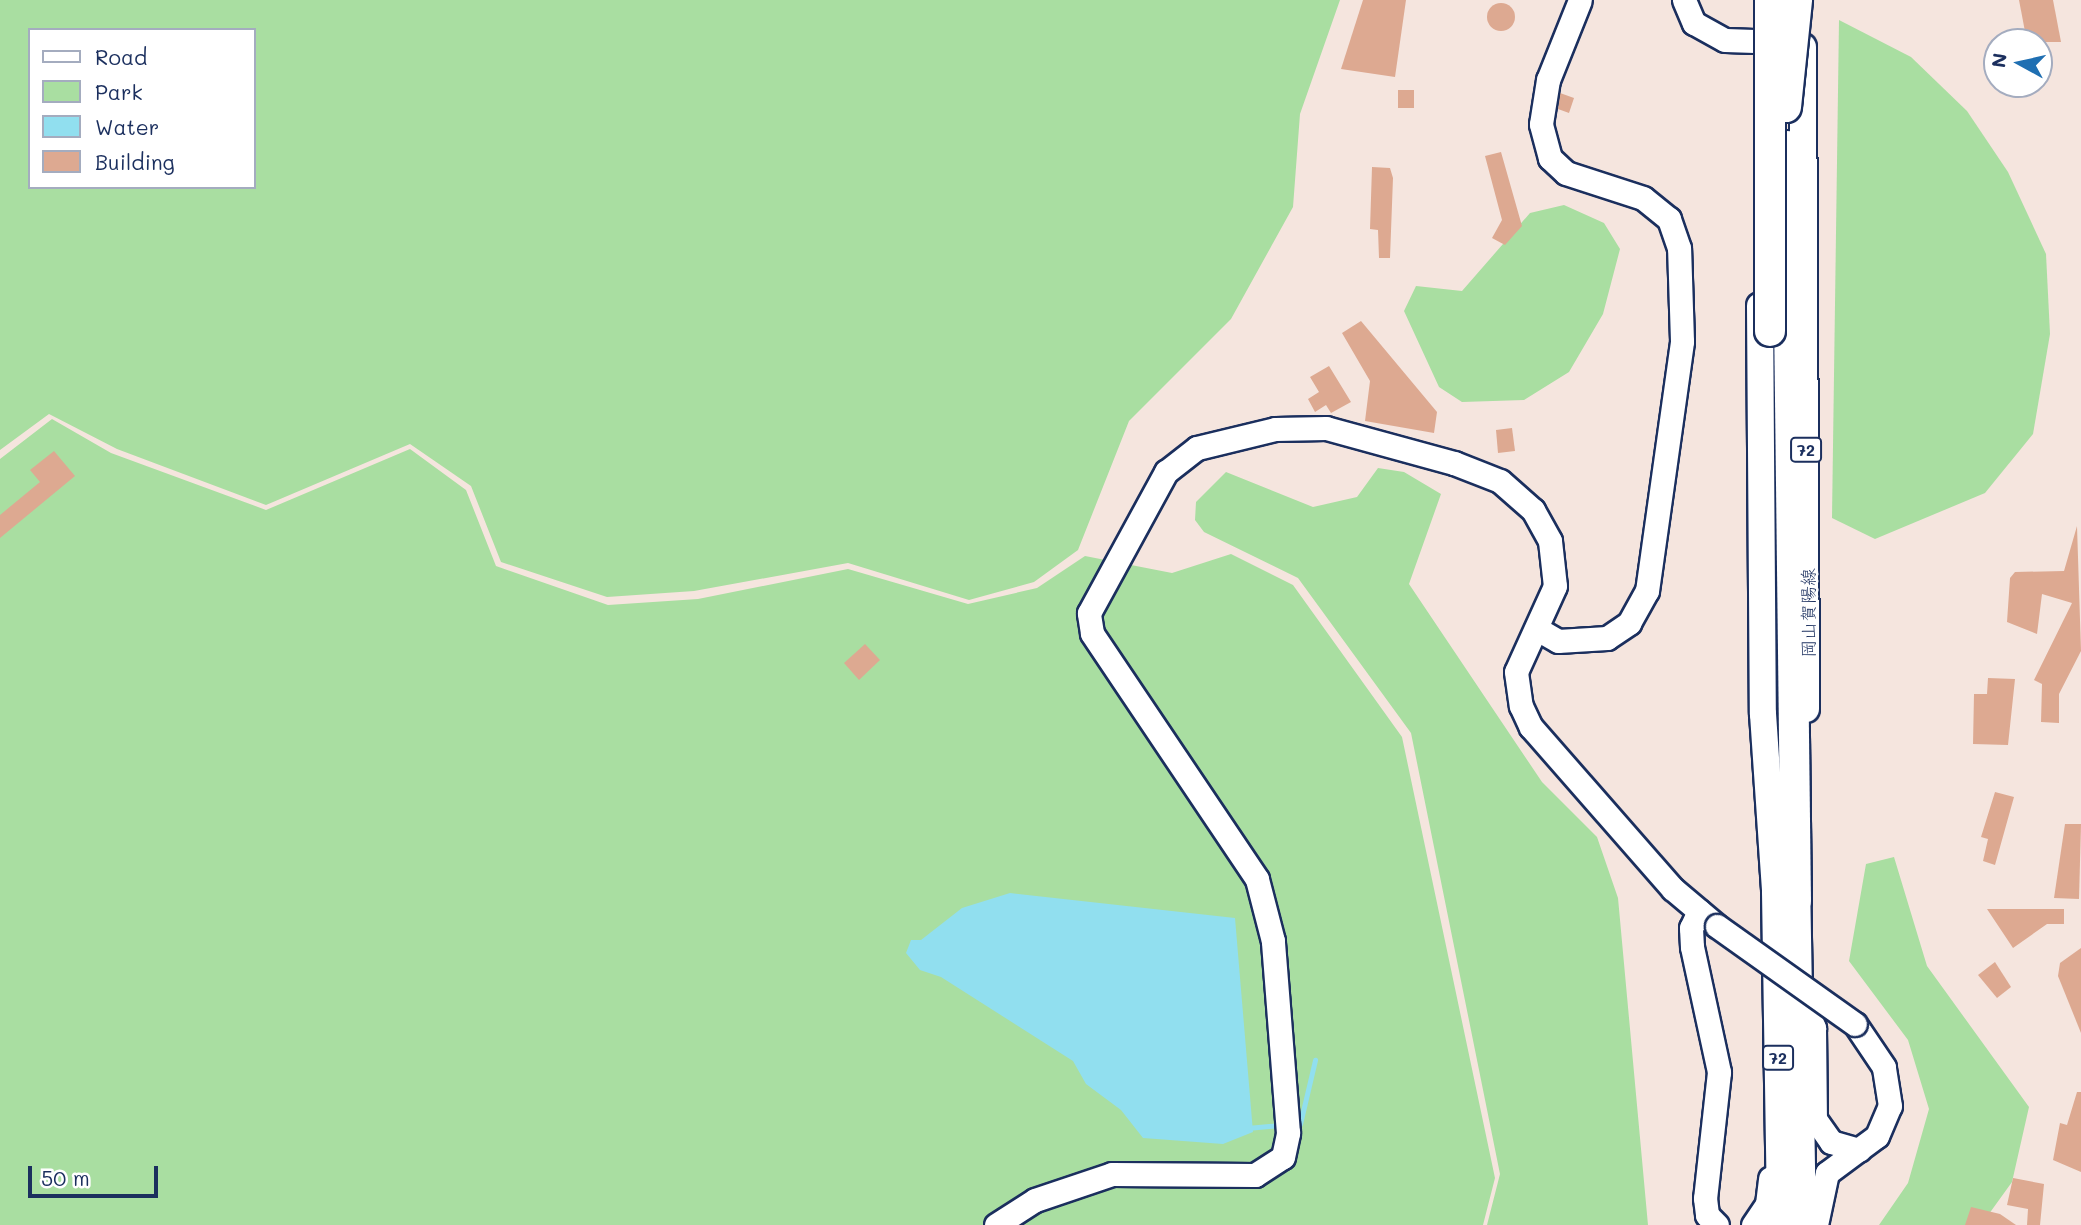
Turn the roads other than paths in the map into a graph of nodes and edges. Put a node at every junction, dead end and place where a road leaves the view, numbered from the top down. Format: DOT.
graph roads {
  1 [pos="1580,0"];
  2 [pos="1684,0"];
  3 [pos="1759,0"];
  4 [pos="1770,0"];
  5 [pos="1797,0"];
  6 [pos="1804,0"];
  7 [pos="1758,41"];
  8 [pos="1803,42"];
  9 [pos="1539,630"];
  10 [pos="1786,896"];
  11 [pos="1708,918"];
  12 [pos="1800,992"];
  13 [pos="1777,1015"];
  14 [pos="1858,1150"];
  15 [pos="996,1225"];
  16 [pos="1717,1225"];
  17 [pos="1753,1225"];
  18 [pos="1780,1225"];
  19 [pos="1803,1225"];
  20 [pos="1816,1225"];
  1 -- 9 [label="street"];
  2 -- 7 [label="street"];
  3 -- 7 [label="main road, 岡山賀陽線 / 72"];
  4 -- 10 [label="highway, 72, bridge"];
  5 -- 10 [label="highway, 72, bridge"];
  6 -- 8 [label="main road, 岡山賀陽線 / 72"];
  7 -- 8 [label="street"];
  7 -- 10 [label="main road, 岡山賀陽線 / 72"];
  8 -- 10 [label="main road, 岡山賀陽線 / 72"];
  9 -- 11 [label="street"];
  9 -- 15 [label="street"];
  10 -- 12 [label="main road, 岡山賀陽線 / 72"];
  10 -- 13 [label="main road, 岡山賀陽線 / 72"];
  11 -- 14 [label="street, bridge"];
  11 -- 16 [label="street"];
  12 -- 14 [label="street"];
  12 -- 19 [label="main road, 岡山賀陽線 / 72"];
  13 -- 17 [label="street"];
  13 -- 18 [label="main road, 岡山賀陽線 / 72"];
  14 -- 20 [label="street"];
}
